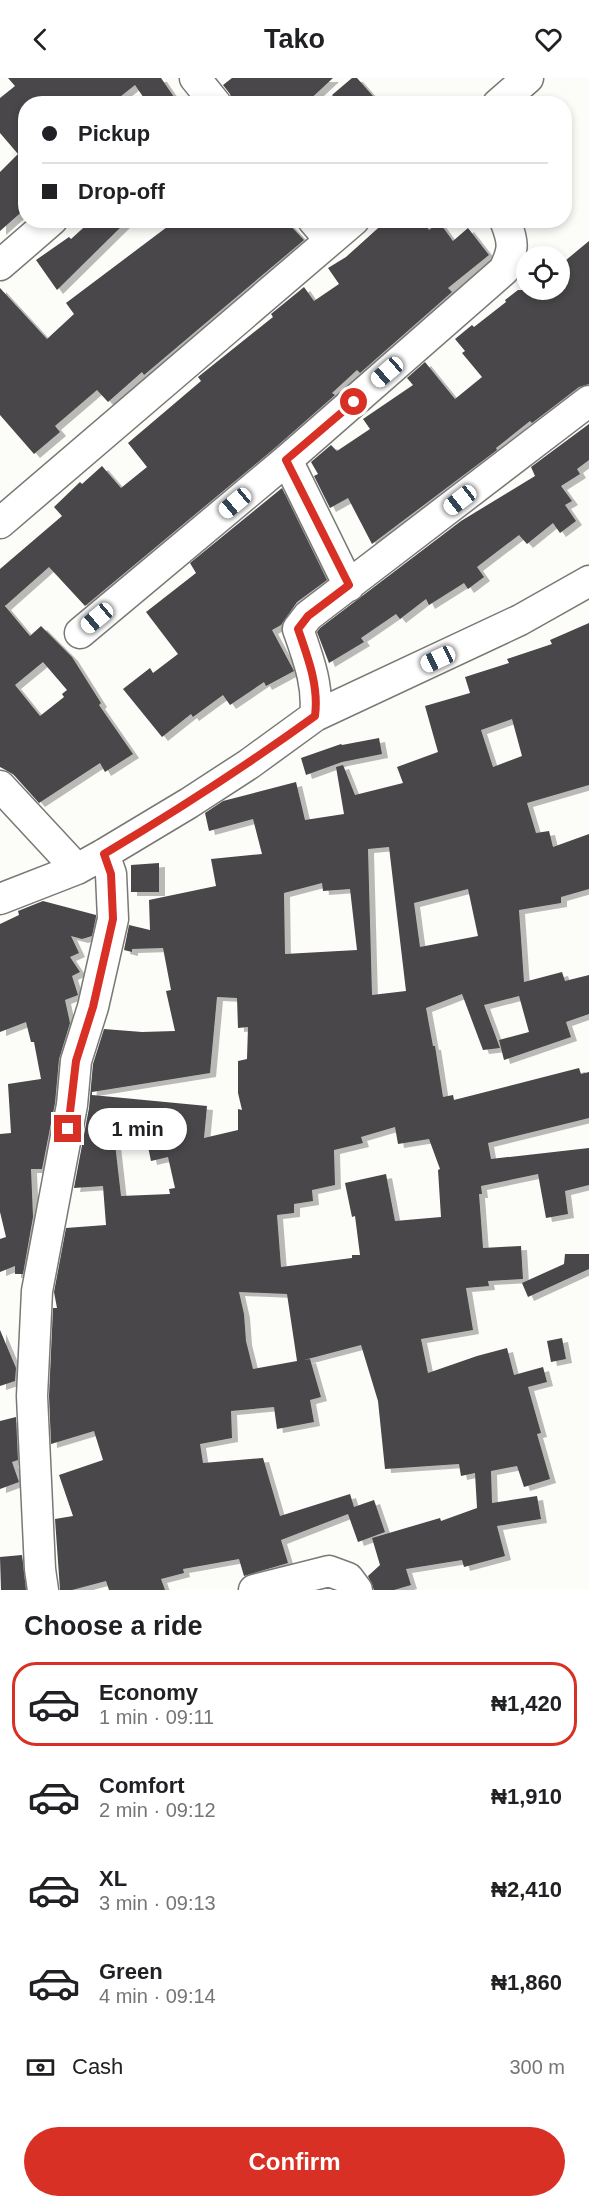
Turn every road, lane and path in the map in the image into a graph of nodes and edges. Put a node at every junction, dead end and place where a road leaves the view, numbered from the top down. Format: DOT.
graph roads {
  1 [pos="528,78"];
  2 [pos="507,96"];
  3 [pos="43,228"];
  4 [pos="508,228"];
  5 [pos="321,230"];
  6 [pos="0,265"];
  7 [pos="589,401"];
  8 [pos="286,460"];
  9 [pos="0,523"];
  10 [pos="589,582"];
  11 [pos="349,585"];
  12 [pos="80,633"];
  13 [pos="315,716"];
  14 [pos="0,786"];
  15 [pos="104,854"];
  16 [pos="77,869"];
  17 [pos="0,899"];
  18 [pos="43,1590"];
  19 [pos="254,1590"];
  20 [pos="357,1590"];
  1 -- 2 [label="street"];
  3 -- 6 [label="street"];
  4 -- 8 [label="street"];
  5 -- 9 [label="street"];
  7 -- 11 [label="street"];
  8 -- 11 [label="street"];
  8 -- 12 [label="street"];
  10 -- 13 [label="street"];
  11 -- 13 [label="street"];
  13 -- 15 [label="street"];
  14 -- 16 [label="street"];
  15 -- 16 [label="street"];
  15 -- 18 [label="street"];
  16 -- 17 [label="street"];
  19 -- 20 [label="street"];
}
